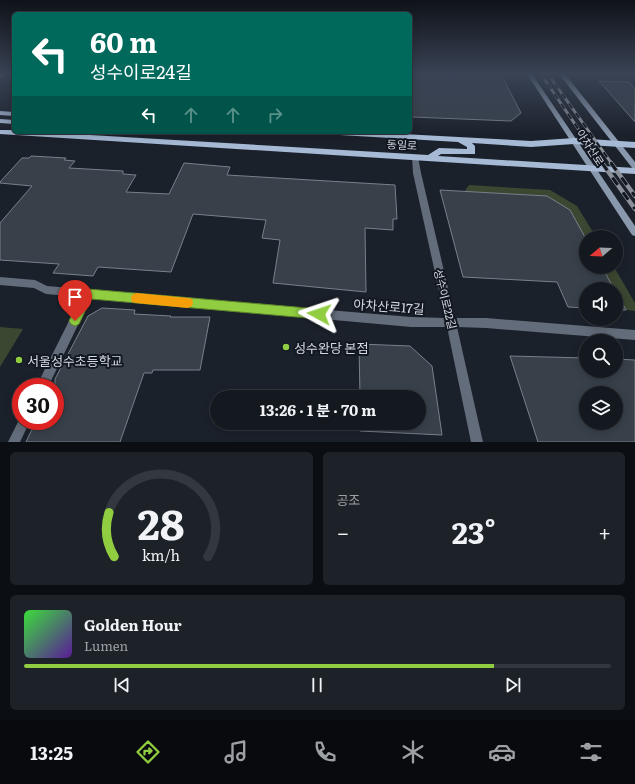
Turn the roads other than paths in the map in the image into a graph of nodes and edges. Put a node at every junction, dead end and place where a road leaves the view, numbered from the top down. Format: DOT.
graph roads {
  1 [pos="544,95"];
  2 [pos="578,95"];
  3 [pos="0,113"];
  4 [pos="12,114"];
  5 [pos="0,121"];
  6 [pos="12,122"];
  7 [pos="0,132"];
  8 [pos="12,133"];
  9 [pos="30,134"];
  10 [pos="405,134"];
  11 [pos="460,140"];
  12 [pos="574,141"];
  13 [pos="616,144"];
  14 [pos="635,145"];
  15 [pos="415,156"];
  16 [pos="431,157"];
  17 [pos="635,167"];
  18 [pos="592,168"];
  19 [pos="635,171"];
  20 [pos="635,233"];
  21 [pos="0,281"];
  22 [pos="88,294"];
  23 [pos="452,323"];
  24 [pos="635,335"];
  25 [pos="46,378"];
  26 [pos="20,430"];
  27 [pos="14,442"];
  28 [pos="477,442"];
  1 -- 12 [label="main road, 아차산로"];
  2 -- 13 [label="main road, 아차산로"];
  3 -- 4 [label="main road"];
  5 -- 6 [label="main road"];
  7 -- 8 [label="main road, 동일로"];
  9 -- 15 [label="main road, 동일로"];
  10 -- 11 [label="main road, 동일로"];
  11 -- 12 [label="main road, 동일로"];
  11 -- 16 [label="main road"];
  12 -- 13 [label="main road, 동일로"];
  12 -- 18 [label="main road, 아차산로"];
  13 -- 14 [label="main road, 동일로"];
  13 -- 17 [label="main road, 아차산로"];
  15 -- 16 [label="main road, 동일로"];
  15 -- 23 [label="street, 성수이로22길"];
  16 -- 18 [label="main road, 동일로"];
  18 -- 19 [label="main road, 동일로"];
  18 -- 20 [label="main road, 아차산로"];
  21 -- 22 [label="street, 아차산로17길"];
  22 -- 23 [label="street, 아차산로17길"];
  22 -- 25 [label="street"];
  23 -- 24 [label="street, 아차산로17길"];
  23 -- 28 [label="street, 성수이로22길"];
  26 -- 27 [label="street"];
}
